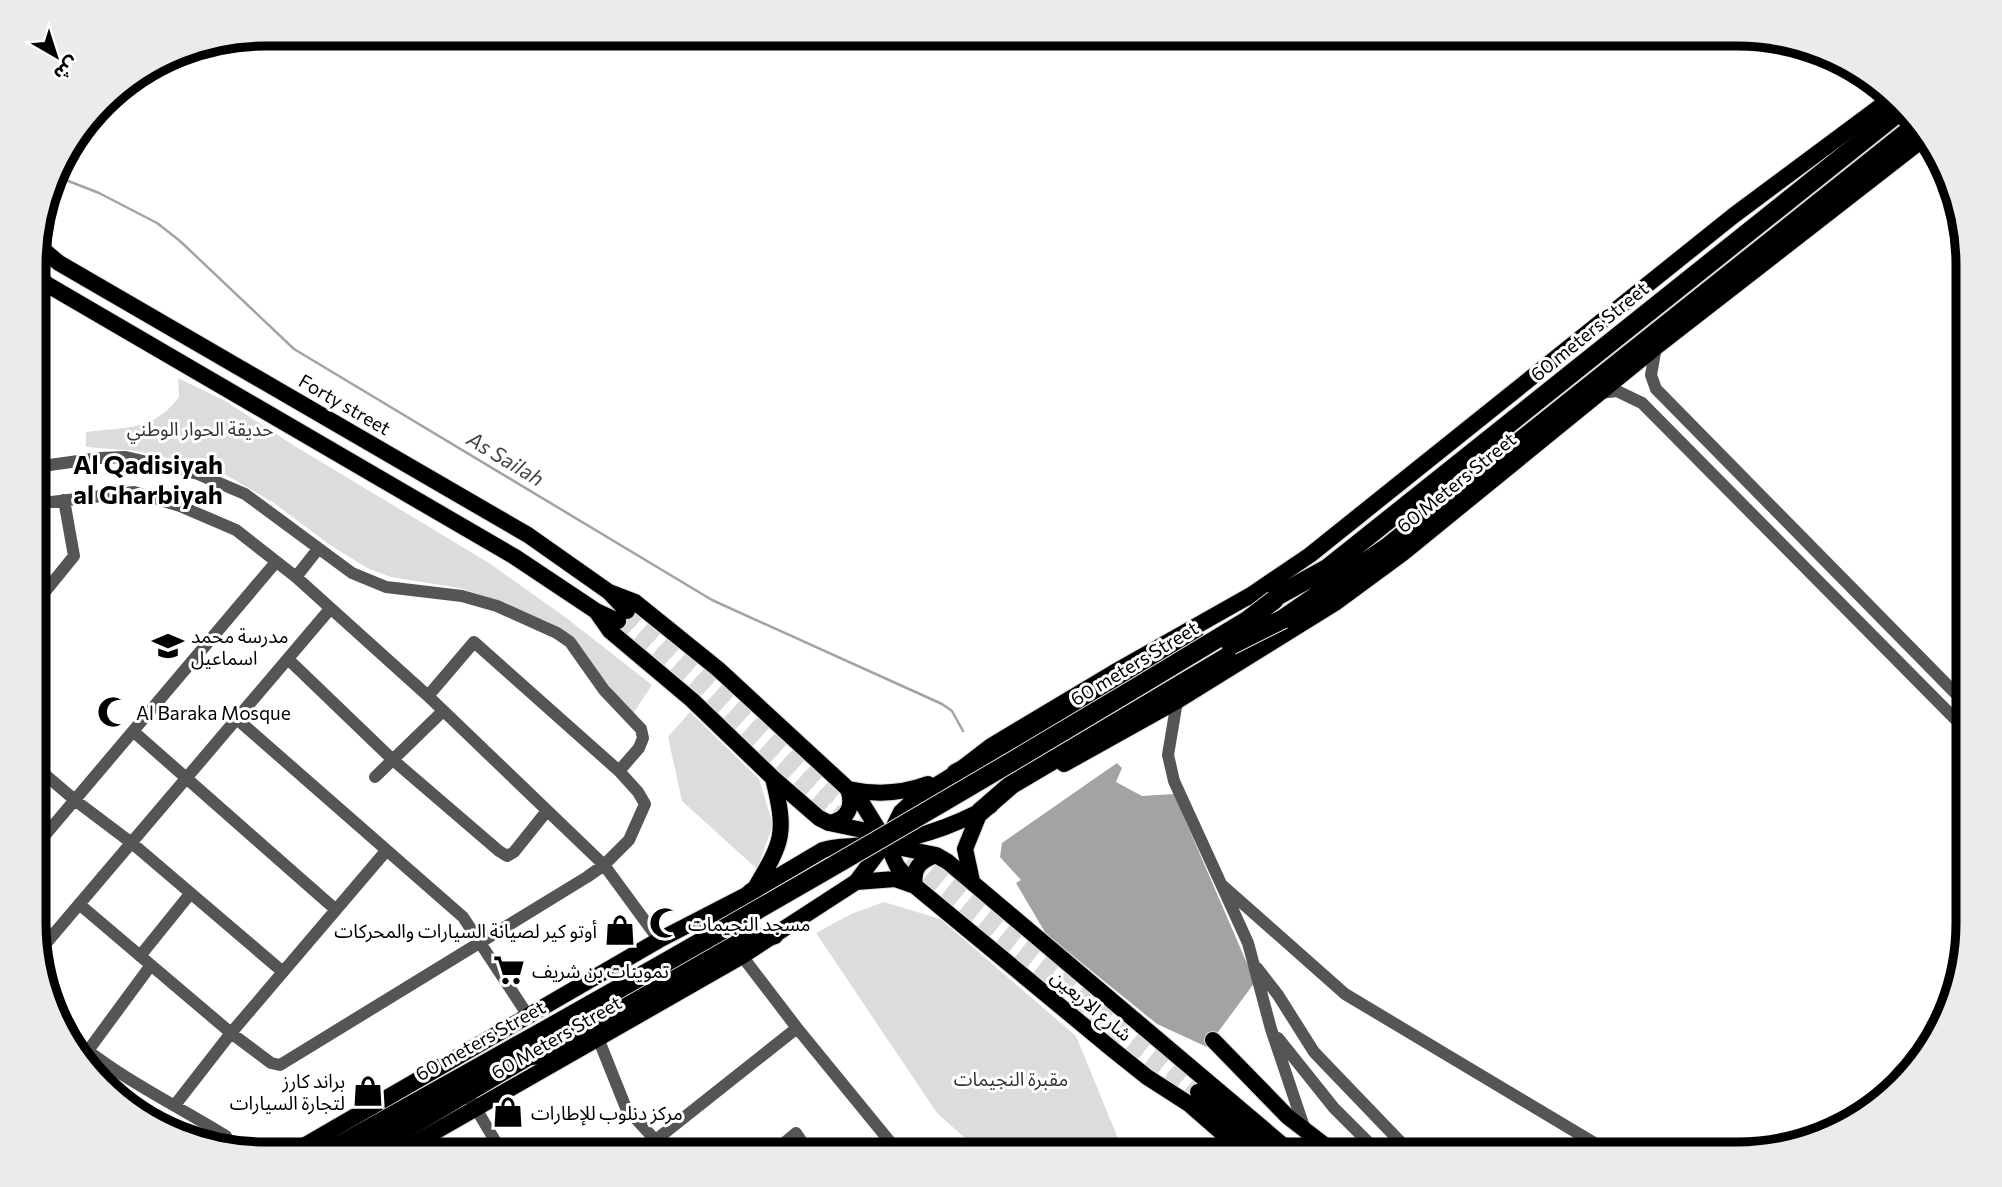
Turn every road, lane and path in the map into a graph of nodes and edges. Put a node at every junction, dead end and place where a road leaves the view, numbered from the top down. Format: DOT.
graph roads {
  1 [pos="1885,103"];
  2 [pos="1896,114"];
  3 [pos="1910,130"];
  4 [pos="1919,143"];
  5 [pos="46,253"];
  6 [pos="46,283"];
  7 [pos="1656,347"];
  8 [pos="1600,393"];
  9 [pos="334,421"];
  10 [pos="322,443"];
  11 [pos="46,465"];
  12 [pos="64,500"];
  13 [pos="46,502"];
  14 [pos="318,549"];
  15 [pos="1817,554"];
  16 [pos="276,562"];
  17 [pos="1809,571"];
  18 [pos="296,577"];
  19 [pos="46,590"];
  20 [pos="609,592"];
  21 [pos="1274,600"];
  22 [pos="330,609"];
  23 [pos="596,611"];
  24 [pos="1283,619"];
  25 [pos="289,660"];
  26 [pos="1956,694"];
  27 [pos="428,696"];
  28 [pos="1177,701"];
  29 [pos="443,711"];
  30 [pos="238,720"];
  31 [pos="1956,720"];
  32 [pos="134,732"];
  33 [pos="393,760"];
  34 [pos="619,771"];
  35 [pos="956,773"];
  36 [pos="46,775"];
  37 [pos="375,777"];
  38 [pos="774,778"];
  39 [pos="187,780"];
  40 [pos="848,789"];
  41 [pos="76,801"];
  42 [pos="546,812"];
  43 [pos="980,812"];
  44 [pos="829,823"];
  45 [pos="46,835"];
  46 [pos="886,842"];
  47 [pos="133,844"];
  48 [pos="386,851"];
  49 [pos="936,856"];
  50 [pos="604,864"];
  51 [pos="788,872"];
  52 [pos="972,881"];
  53 [pos="856,882"];
  54 [pos="1223,886"];
  55 [pos="915,887"];
  56 [pos="752,892"];
  57 [pos="190,894"];
  58 [pos="79,904"];
  59 [pos="817,906"];
  60 [pos="335,909"];
  61 [pos="774,935"];
  62 [pos="659,940"];
  63 [pos="481,942"];
  64 [pos="47,943"];
  65 [pos="140,956"];
  66 [pos="742,956"];
  67 [pos="1253,962"];
  68 [pos="152,965"];
  69 [pos="283,972"];
  70 [pos="529,1017"];
  71 [pos="797,1028"];
  72 [pos="1271,1030"];
  73 [pos="231,1033"];
  74 [pos="598,1038"];
  75 [pos="1213,1040"];
  76 [pos="530,1046"];
  77 [pos="88,1051"];
  78 [pos="90,1054"];
  79 [pos="1199,1092"];
  80 [pos="466,1093"];
  81 [pos="175,1105"];
  82 [pos="1305,1130"];
  83 [pos="226,1136"];
  84 [pos="654,1141"];
  85 [pos="1232,1141"];
  86 [pos="1266,1141"];
  87 [pos="1267,1141"];
  88 [pos="1320,1141"];
  89 [pos="1367,1141"];
  90 [pos="1400,1141"];
  91 [pos="1591,1141"];
  92 [pos="311,1142"];
  93 [pos="352,1142"];
  94 [pos="383,1142"];
  95 [pos="410,1142"];
  96 [pos="496,1142"];
  97 [pos="786,1142"];
  98 [pos="802,1142"];
  99 [pos="887,1142"];
  1 -- 35 [label="main road, 60 Meters Street"];
  2 -- 21 [label="highway, 60 meters Street"];
  3 -- 24 [label="highway, 60 meters Street"];
  4 -- 7 [label="main road, 60 Meters Street"];
  5 -- 9 [label="main road, Forty street"];
  6 -- 10 [label="main road, Forty street"];
  7 -- 8 [label="main road, 60 Meters Street"];
  7 -- 15 [label="street"];
  8 -- 17 [label="street"];
  8 -- 28 [label="main road, 60 Meters Street"];
  9 -- 10 [label="main road"];
  9 -- 20 [label="main road, Forty street"];
  10 -- 23 [label="main road, Forty street"];
  11 -- 14 [label="street"];
  12 -- 13 [label="street"];
  12 -- 16 [label="street"];
  12 -- 19 [label="street"];
  14 -- 18 [label="street"];
  14 -- 34 [label="street"];
  15 -- 17 [label="street"];
  15 -- 26 [label="street"];
  16 -- 18 [label="street"];
  16 -- 32 [label="street"];
  17 -- 31 [label="street"];
  18 -- 22 [label="street"];
  20 -- 23 [label="main road, Forty street"];
  20 -- 40 [label="main road"];
  21 -- 35 [label="highway"];
  21 -- 76 [label="highway, 60 meters Street, bridge"];
  22 -- 25 [label="street"];
  22 -- 27 [label="street"];
  23 -- 38 [label="main road"];
  24 -- 43 [label="highway"];
  24 -- 76 [label="highway, 60 meters Street, bridge"];
  25 -- 30 [label="street"];
  25 -- 33 [label="street"];
  27 -- 29 [label="street"];
  27 -- 34 [label="street"];
  28 -- 43 [label="main road, 60 Meters Street"];
  28 -- 54 [label="street"];
  29 -- 33 [label="street"];
  29 -- 42 [label="street"];
  30 -- 39 [label="street"];
  30 -- 48 [label="street"];
  32 -- 39 [label="street"];
  32 -- 41 [label="street"];
  33 -- 37 [label="street"];
  33 -- 42 [label="street"];
  34 -- 50 [label="street"];
  35 -- 40 [label="main road"];
  35 -- 43 [label="main road"];
  35 -- 46 [label="main road"];
  36 -- 41 [label="street"];
  38 -- 44 [label="main road"];
  38 -- 56 [label="main road"];
  39 -- 47 [label="street"];
  39 -- 60 [label="street"];
  40 -- 44 [label="main road"];
  40 -- 46 [label="main road"];
  41 -- 45 [label="street"];
  41 -- 47 [label="street"];
  42 -- 50 [label="street"];
  43 -- 46 [label="main road, 60 Meters Street"];
  43 -- 52 [label="main road"];
  44 -- 46 [label="main road"];
  46 -- 49 [label="main road"];
  46 -- 51 [label="main road, 60 Meters Street"];
  46 -- 53 [label="main road"];
  46 -- 55 [label="main road"];
  47 -- 57 [label="street"];
  47 -- 58 [label="street"];
  48 -- 60 [label="street"];
  48 -- 63 [label="street"];
  49 -- 52 [label="main road"];
  49 -- 55 [label="main road"];
  50 -- 62 [label="street"];
  50 -- 63 [label="street"];
  51 -- 56 [label="main road, 60 Meters Street"];
  51 -- 59 [label="main road"];
  52 -- 86 [label="main road"];
  53 -- 55 [label="main road"];
  53 -- 59 [label="main road, 60 Meters Street"];
  54 -- 67 [label="street"];
  54 -- 91 [label="street"];
  55 -- 85 [label="main road, شارع الاربعين"];
  56 -- 62 [label="main road, 60 Meters Street"];
  56 -- 76 [label="highway"];
  57 -- 65 [label="street"];
  57 -- 69 [label="street"];
  58 -- 64 [label="street"];
  58 -- 65 [label="street"];
  59 -- 61 [label="main road, 60 Meters Street"];
  60 -- 69 [label="street"];
  61 -- 66 [label="main road, 60 Meters Street"];
  61 -- 76 [label="highway"];
  62 -- 70 [label="main road, 60 Meters Street"];
  63 -- 70 [label="street"];
  63 -- 73 [label="street"];
  65 -- 68 [label="street"];
  66 -- 71 [label="street"];
  66 -- 74 [label="main road, 60 Meters Street"];
  67 -- 72 [label="street"];
  67 -- 90 [label="street"];
  68 -- 73 [label="street"];
  68 -- 77 [label="street"];
  69 -- 73 [label="street"];
  70 -- 92 [label="main road, 60 Meters Street"];
  71 -- 84 [label="street"];
  71 -- 99 [label="street"];
  72 -- 82 [label="street"];
  72 -- 89 [label="street"];
  73 -- 81 [label="street"];
  74 -- 80 [label="main road, 60 Meters Street"];
  74 -- 84 [label="street"];
  75 -- 82 [label="main road"];
  76 -- 80 [label="highway, 60 meters Street"];
  78 -- 81 [label="street"];
  79 -- 87 [label="main road"];
  80 -- 93 [label="highway, 60 meters Street"];
  80 -- 94 [label="highway, 60 meters Street"];
  80 -- 95 [label="main road, 60 Meters Street"];
  80 -- 96 [label="street"];
  81 -- 83 [label="street"];
  82 -- 88 [label="main road"];
  97 -- 98 [label="street"];
}
